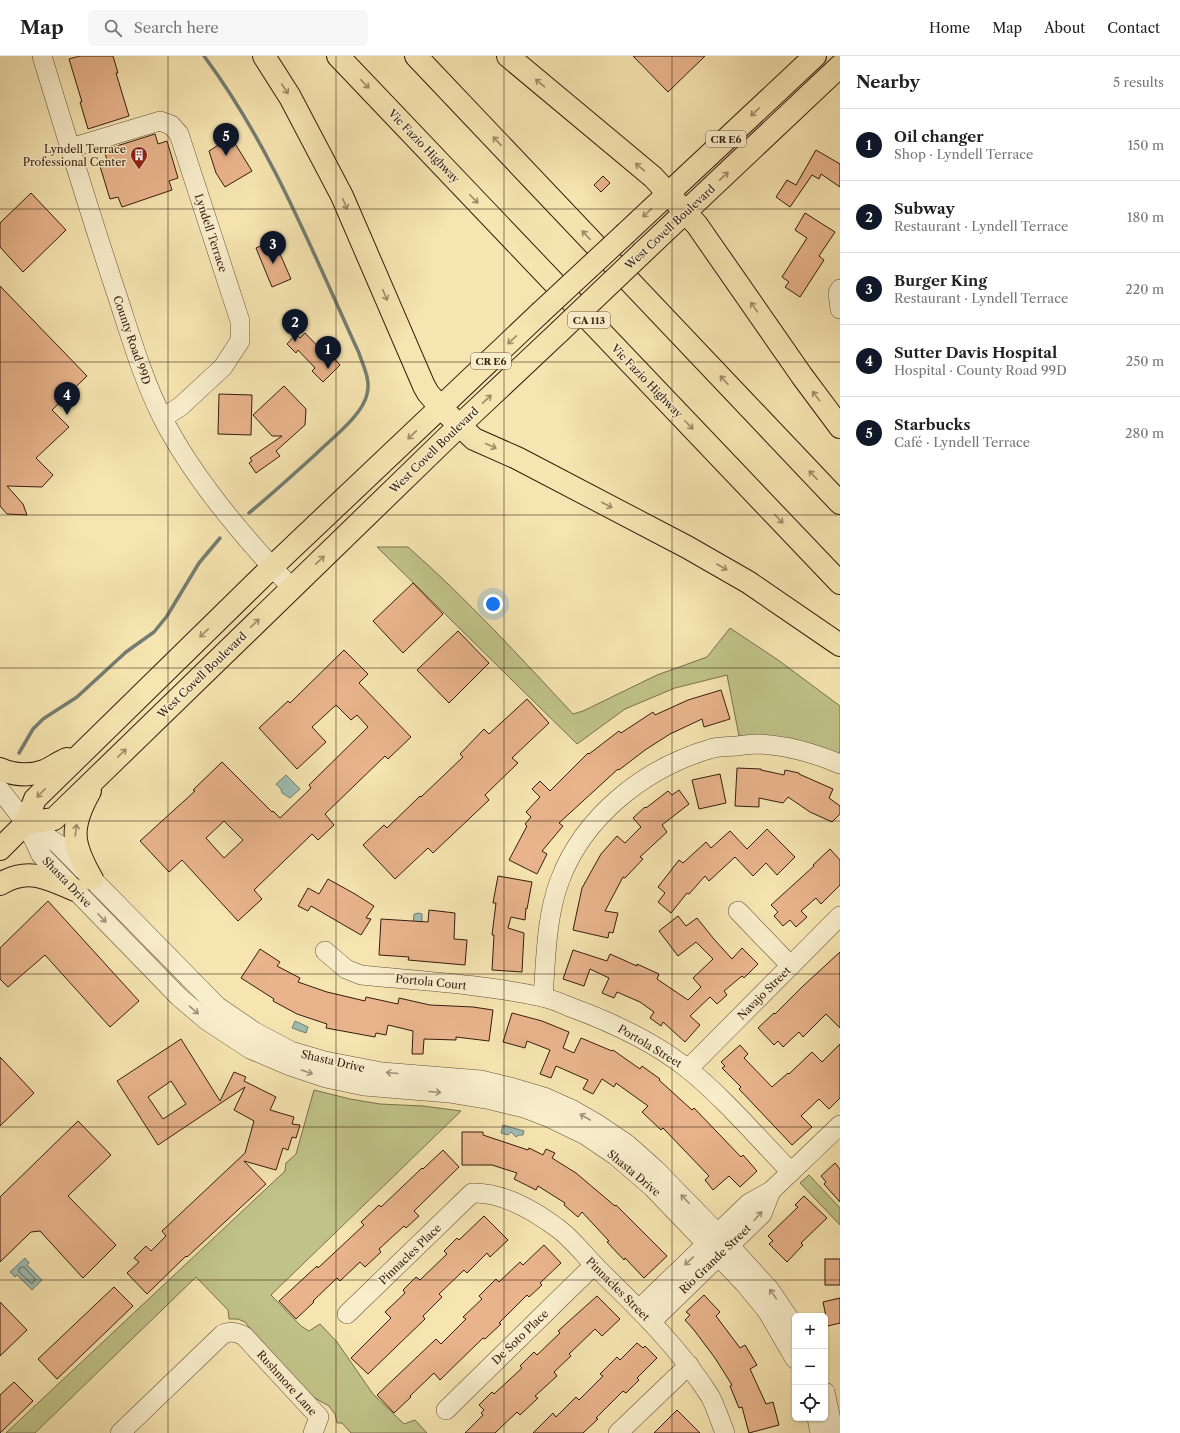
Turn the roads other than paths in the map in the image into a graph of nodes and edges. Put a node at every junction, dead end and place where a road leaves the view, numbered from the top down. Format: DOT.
graph roads {
  1 [pos="42,56"];
  2 [pos="264,56"];
  3 [pos="338,56"];
  4 [pos="416,56"];
  5 [pos="508,56"];
  6 [pos="815,56"];
  7 [pos="837,56"];
  8 [pos="840,66"];
  9 [pos="758,144"];
  10 [pos="70,148"];
  11 [pos="668,194"];
  12 [pos="685,212"];
  13 [pos="840,288"];
  14 [pos="840,309"];
  15 [pos="441,408"];
  16 [pos="163,418"];
  17 [pos="459,426"];
  18 [pos="840,427"];
  19 [pos="840,503"];
  20 [pos="272,567"];
  21 [pos="840,583"];
  22 [pos="292,588"];
  23 [pos="840,645"];
  24 [pos="82,752"];
  25 [pos="840,764"];
  26 [pos="0,769"];
  27 [pos="100,775"];
  28 [pos="0,790"];
  29 [pos="26,823"];
  30 [pos="0,849"];
  31 [pos="0,884"];
  32 [pos="83,885"];
  33 [pos="738,911"];
  34 [pos="840,916"];
  35 [pos="325,951"];
  36 [pos="791,966"];
  37 [pos="543,997"];
  38 [pos="688,1069"];
  39 [pos="840,1125"];
  40 [pos="790,1172"];
  41 [pos="472,1193"];
  42 [pos="718,1244"];
  43 [pos="594,1265"];
  44 [pos="348,1314"];
  45 [pos="645,1315"];
  46 [pos="792,1323"];
  47 [pos="792,1354"];
  48 [pos="689,1364"];
  49 [pos="828,1406"];
  50 [pos="446,1410"];
  51 [pos="818,1421"];
  52 [pos="120,1433"];
  53 [pos="313,1433"];
  54 [pos="618,1433"];
  55 [pos="725,1433"];
  56 [pos="820,1433"];
  57 [pos="834,1433"];
  1 -- 10 [label="street, County Road 99D"];
  2 -- 15 [label="main road, one-way"];
  3 -- 21 [label="main road, Vic Fazio Highway / CA 113, one-way"];
  19 -- 4 [label="main road, one-way"];
  11 -- 5 [label="main road, one-way"];
  6 -- 11 [label="main road, CR E6, one-way"];
  7 -- 9 [label="main road"];
  8 -- 9 [label="main road, West Covell Boulevard / CR E6"];
  12 -- 9 [label="main road, West Covell Boulevard / CR E6, one-way"];
  10 -- 16 [label="street, County Road 99D"];
  10 -- 16 [label="street, Lyndell Terrace"];
  11 -- 12 [label="main road"];
  11 -- 15 [label="main road, CR E6, one-way, bridge"];
  17 -- 12 [label="main road, West Covell Boulevard / CR E6, one-way, bridge"];
  18 -- 12 [label="main road, one-way"];
  13 -- 14 [label="street"];
  15 -- 17 [label="main road"];
  15 -- 20 [label="main road, CR E6, one-way"];
  16 -- 20 [label="street, County Road 99D"];
  22 -- 17 [label="main road, West Covell Boulevard / CR E6, one-way"];
  17 -- 23 [label="main road, one-way"];
  20 -- 22 [label="street, County Road 99D"];
  20 -- 24 [label="main road, CR E6, one-way"];
  27 -- 22 [label="main road, West Covell Boulevard / CR E6, one-way"];
  24 -- 26 [label="main road"];
  24 -- 29 [label="main road, CR E6, one-way"];
  25 -- 37 [label="street"];
  27 -- 29 [label="main road, West Covell Boulevard / CR E6"];
  32 -- 27 [label="main road, one-way"];
  28 -- 29 [label="street, Shasta Drive"];
  29 -- 30 [label="main road, CR E6"];
  29 -- 32 [label="street, Shasta Drive"];
  31 -- 32 [label="main road"];
  32 -- 42 [label="street, Shasta Drive"];
  33 -- 36 [label="street"];
  34 -- 36 [label="street, Navajo Street"];
  35 -- 37 [label="street, Portola Court"];
  36 -- 38 [label="street, Navajo Street"];
  37 -- 38 [label="street, Portola Street"];
  38 -- 40 [label="street, Portola Street"];
  39 -- 40 [label="street, Rio Grande Street"];
  40 -- 42 [label="street, Rio Grande Street"];
  41 -- 43 [label="street, Pinnacles Street"];
  41 -- 44 [label="street, Pinnacles Place"];
  42 -- 45 [label="street, Rio Grande Street"];
  46 -- 42 [label="street, Shasta Drive, one-way"];
  42 -- 47 [label="street, Shasta Drive"];
  43 -- 45 [label="street, Pinnacles Street"];
  43 -- 50 [label="street, De Soto Place"];
  45 -- 48 [label="street, Pinnacles Street"];
  48 -- 54 [label="street"];
  48 -- 55 [label="street, Pinnacles Street"];
  49 -- 57 [label="street"];
  51 -- 56 [label="street"];
  52 -- 53 [label="street, Rushmore Lane"];
}
